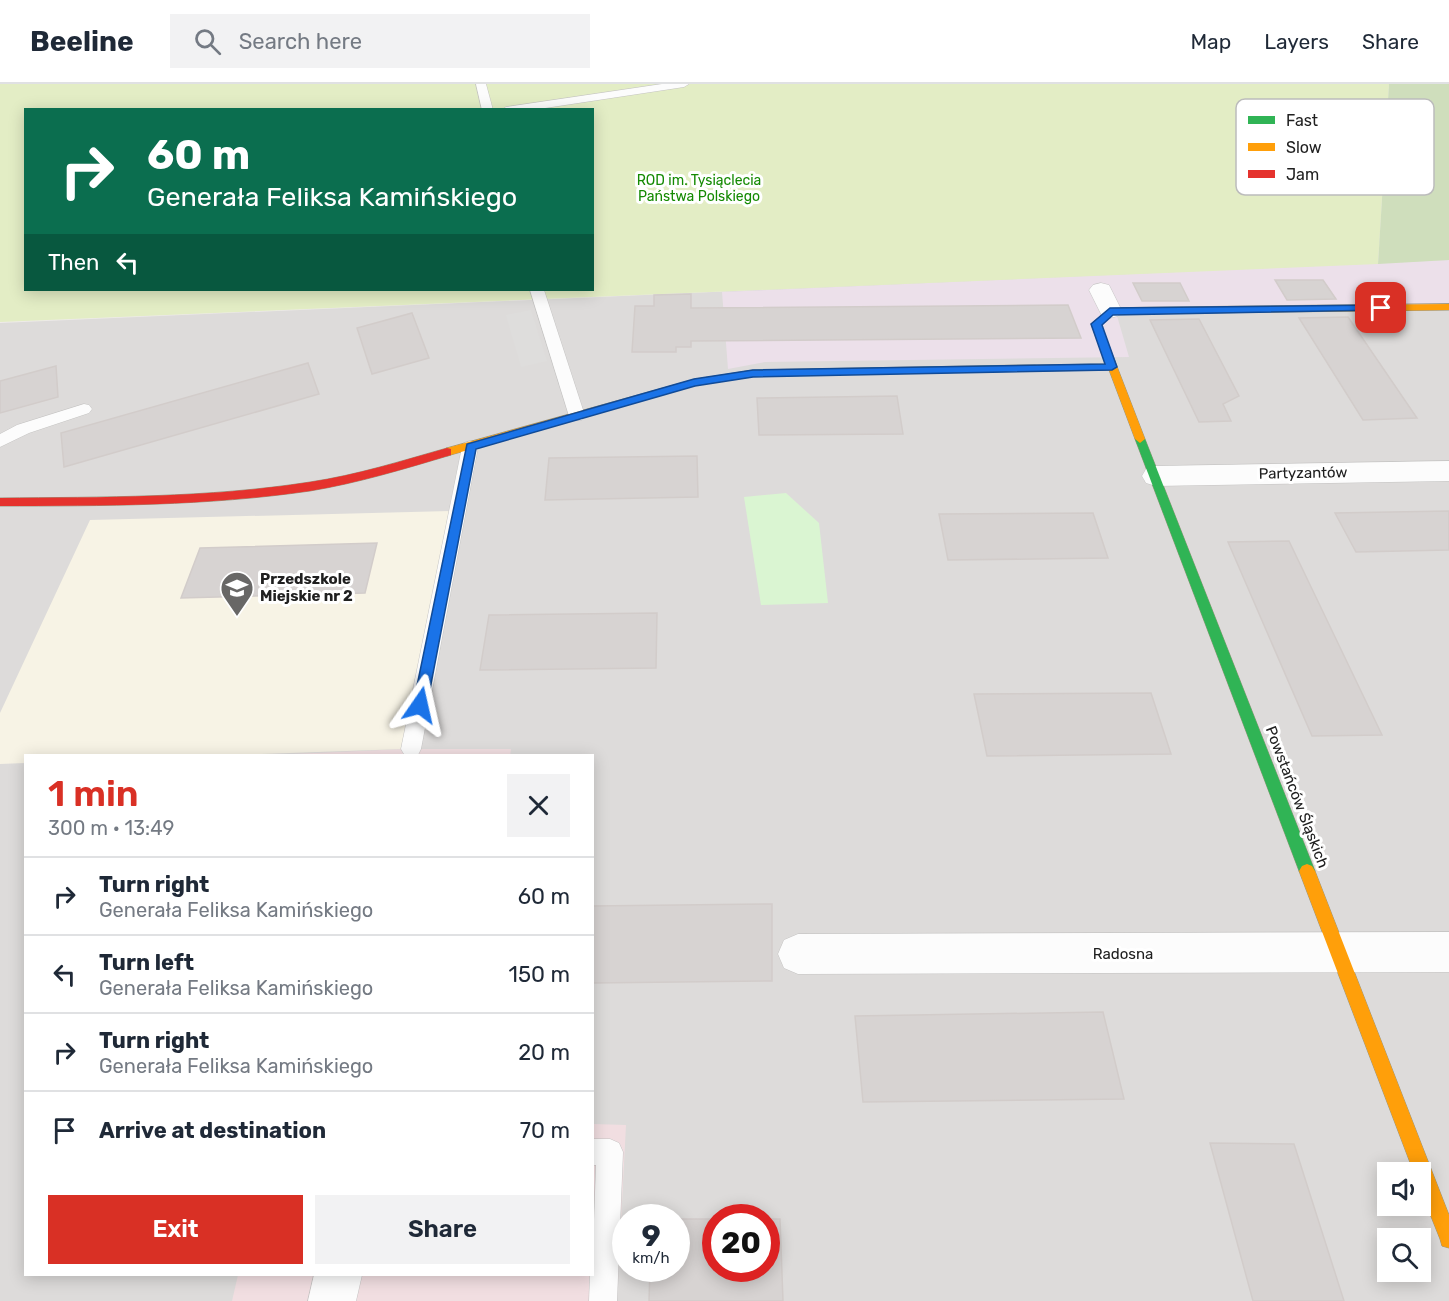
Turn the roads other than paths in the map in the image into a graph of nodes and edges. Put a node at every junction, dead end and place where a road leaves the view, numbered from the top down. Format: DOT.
graph roads {
  1 [pos="481,84"];
  2 [pos="684,84"];
  3 [pos="616,89"];
  4 [pos="487,108"];
  5 [pos="516,108"];
  6 [pos="1101,290"];
  7 [pos="537,291"];
  8 [pos="1449,307"];
  9 [pos="1110,312"];
  10 [pos="1112,367"];
  11 [pos="84,409"];
  12 [pos="577,416"];
  13 [pos="0,441"];
  14 [pos="471,447"];
  15 [pos="1449,471"];
  16 [pos="1156,476"];
  17 [pos="0,502"];
  18 [pos="411,749"];
  19 [pos="1449,952"];
  20 [pos="798,954"];
  21 [pos="1340,954"];
  22 [pos="594,1152"];
  23 [pos="1449,1239"];
  24 [pos="338,1276"];
  25 [pos="332,1301"];
  26 [pos="603,1301"];
  1 -- 4 [label="lane"];
  2 -- 3 [label="lane"];
  3 -- 5 [label="lane"];
  6 -- 9 [label="street"];
  7 -- 12 [label="lane"];
  8 -- 9 [label="street"];
  9 -- 10 [label="street, Powstańców Śląskich"];
  10 -- 12 [label="street"];
  10 -- 16 [label="street, Powstańców Śląskich"];
  11 -- 13 [label="lane"];
  12 -- 14 [label="street"];
  14 -- 17 [label="street"];
  14 -- 18 [label="lane"];
  15 -- 16 [label="street, Partyzantów"];
  16 -- 21 [label="street, Powstańców Śląskich"];
  19 -- 21 [label="street, Radosna"];
  20 -- 21 [label="street, Radosna"];
  21 -- 23 [label="street, Powstańców Śląskich"];
  22 -- 26 [label="lane"];
  24 -- 25 [label="street"];
}
